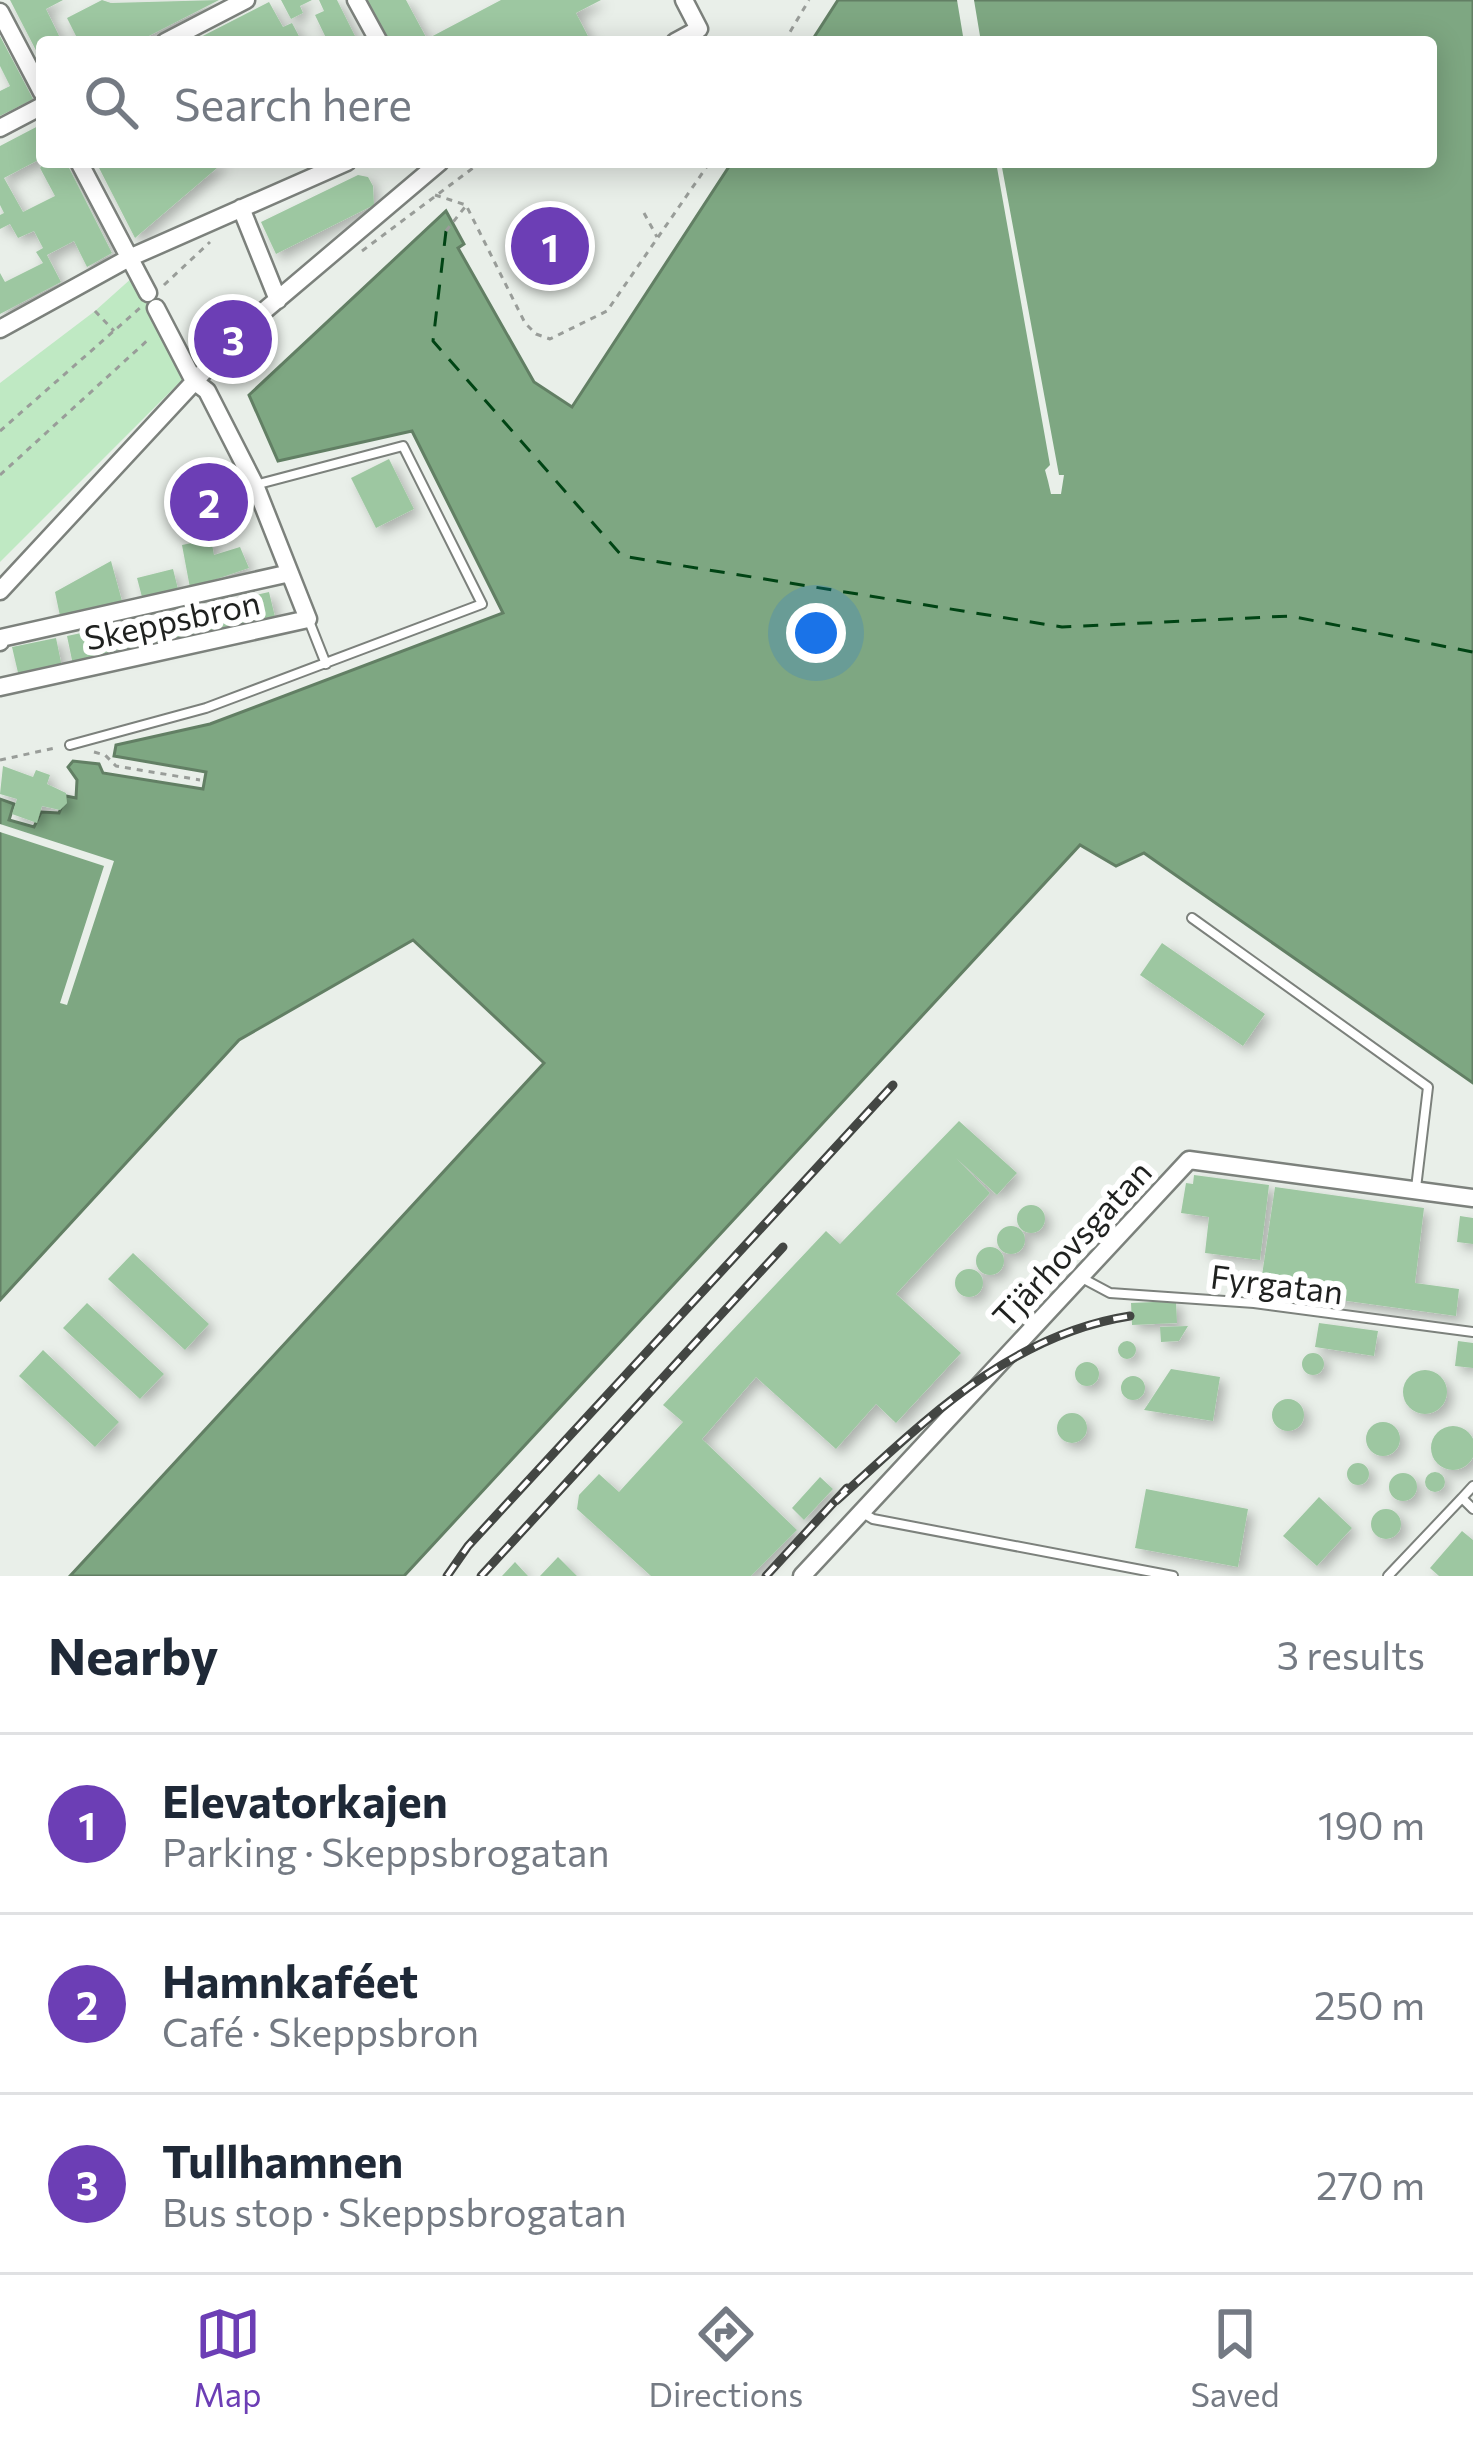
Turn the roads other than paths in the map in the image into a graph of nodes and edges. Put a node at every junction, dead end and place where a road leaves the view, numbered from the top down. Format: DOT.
graph roads {
  1 [pos="246,0"];
  2 [pos="356,0"];
  3 [pos="684,0"];
  4 [pos="0,12"];
  5 [pos="177,36"];
  6 [pos="376,36"];
  7 [pos="686,36"];
  8 [pos="36,81"];
  9 [pos="36,109"];
  10 [pos="0,128"];
  11 [pos="82,168"];
  12 [pos="333,168"];
  13 [pos="433,168"];
  14 [pos="241,208"];
  15 [pos="129,258"];
  16 [pos="278,300"];
  17 [pos="0,329"];
  18 [pos="194,382"];
  19 [pos="255,485"];
  20 [pos="290,573"];
  21 [pos="0,591"];
  22 [pos="308,619"];
  23 [pos="0,642"];
  24 [pos="326,664"];
  25 [pos="0,687"];
  26 [pos="70,745"];
  27 [pos="1192,918"];
  28 [pos="1415,1190"];
  29 [pos="1473,1198"];
  30 [pos="1079,1277"];
  31 [pos="1473,1332"];
  32 [pos="1473,1486"];
  33 [pos="1462,1498"];
  34 [pos="1473,1509"];
  35 [pos="862,1512"];
  36 [pos="813,1572"];
  37 [pos="1173,1576"];
  38 [pos="1388,1576"];
  1 -- 5 [label="street"];
  2 -- 6 [label="street"];
  3 -- 7 [label="street"];
  4 -- 8 [label="street"];
  9 -- 10 [label="street"];
  11 -- 15 [label="street, Skeppsbron"];
  12 -- 14 [label="street"];
  13 -- 16 [label="street"];
  14 -- 15 [label="street"];
  14 -- 16 [label="street"];
  15 -- 17 [label="street"];
  15 -- 18 [label="street, Skeppsbron"];
  16 -- 18 [label="street"];
  18 -- 19 [label="street, Skeppsbron"];
  18 -- 21 [label="street"];
  19 -- 20 [label="street, Skeppsbron"];
  19 -- 24 [label="lane"];
  20 -- 22 [label="street, Skeppsbron"];
  20 -- 23 [label="street"];
  22 -- 24 [label="lane"];
  22 -- 25 [label="street, Skeppsbron"];
  24 -- 26 [label="lane"];
  27 -- 28 [label="lane"];
  28 -- 29 [label="street, Tjärhovsgatan"];
  28 -- 30 [label="street, Tjärhovsgatan"];
  30 -- 31 [label="lane, Fyrgatan"];
  30 -- 35 [label="street, Tjärhovsgatan"];
  32 -- 33 [label="lane"];
  33 -- 34 [label="lane"];
  33 -- 38 [label="lane"];
  35 -- 36 [label="street, Tjärhovsgatan"];
  35 -- 37 [label="lane"];
}
